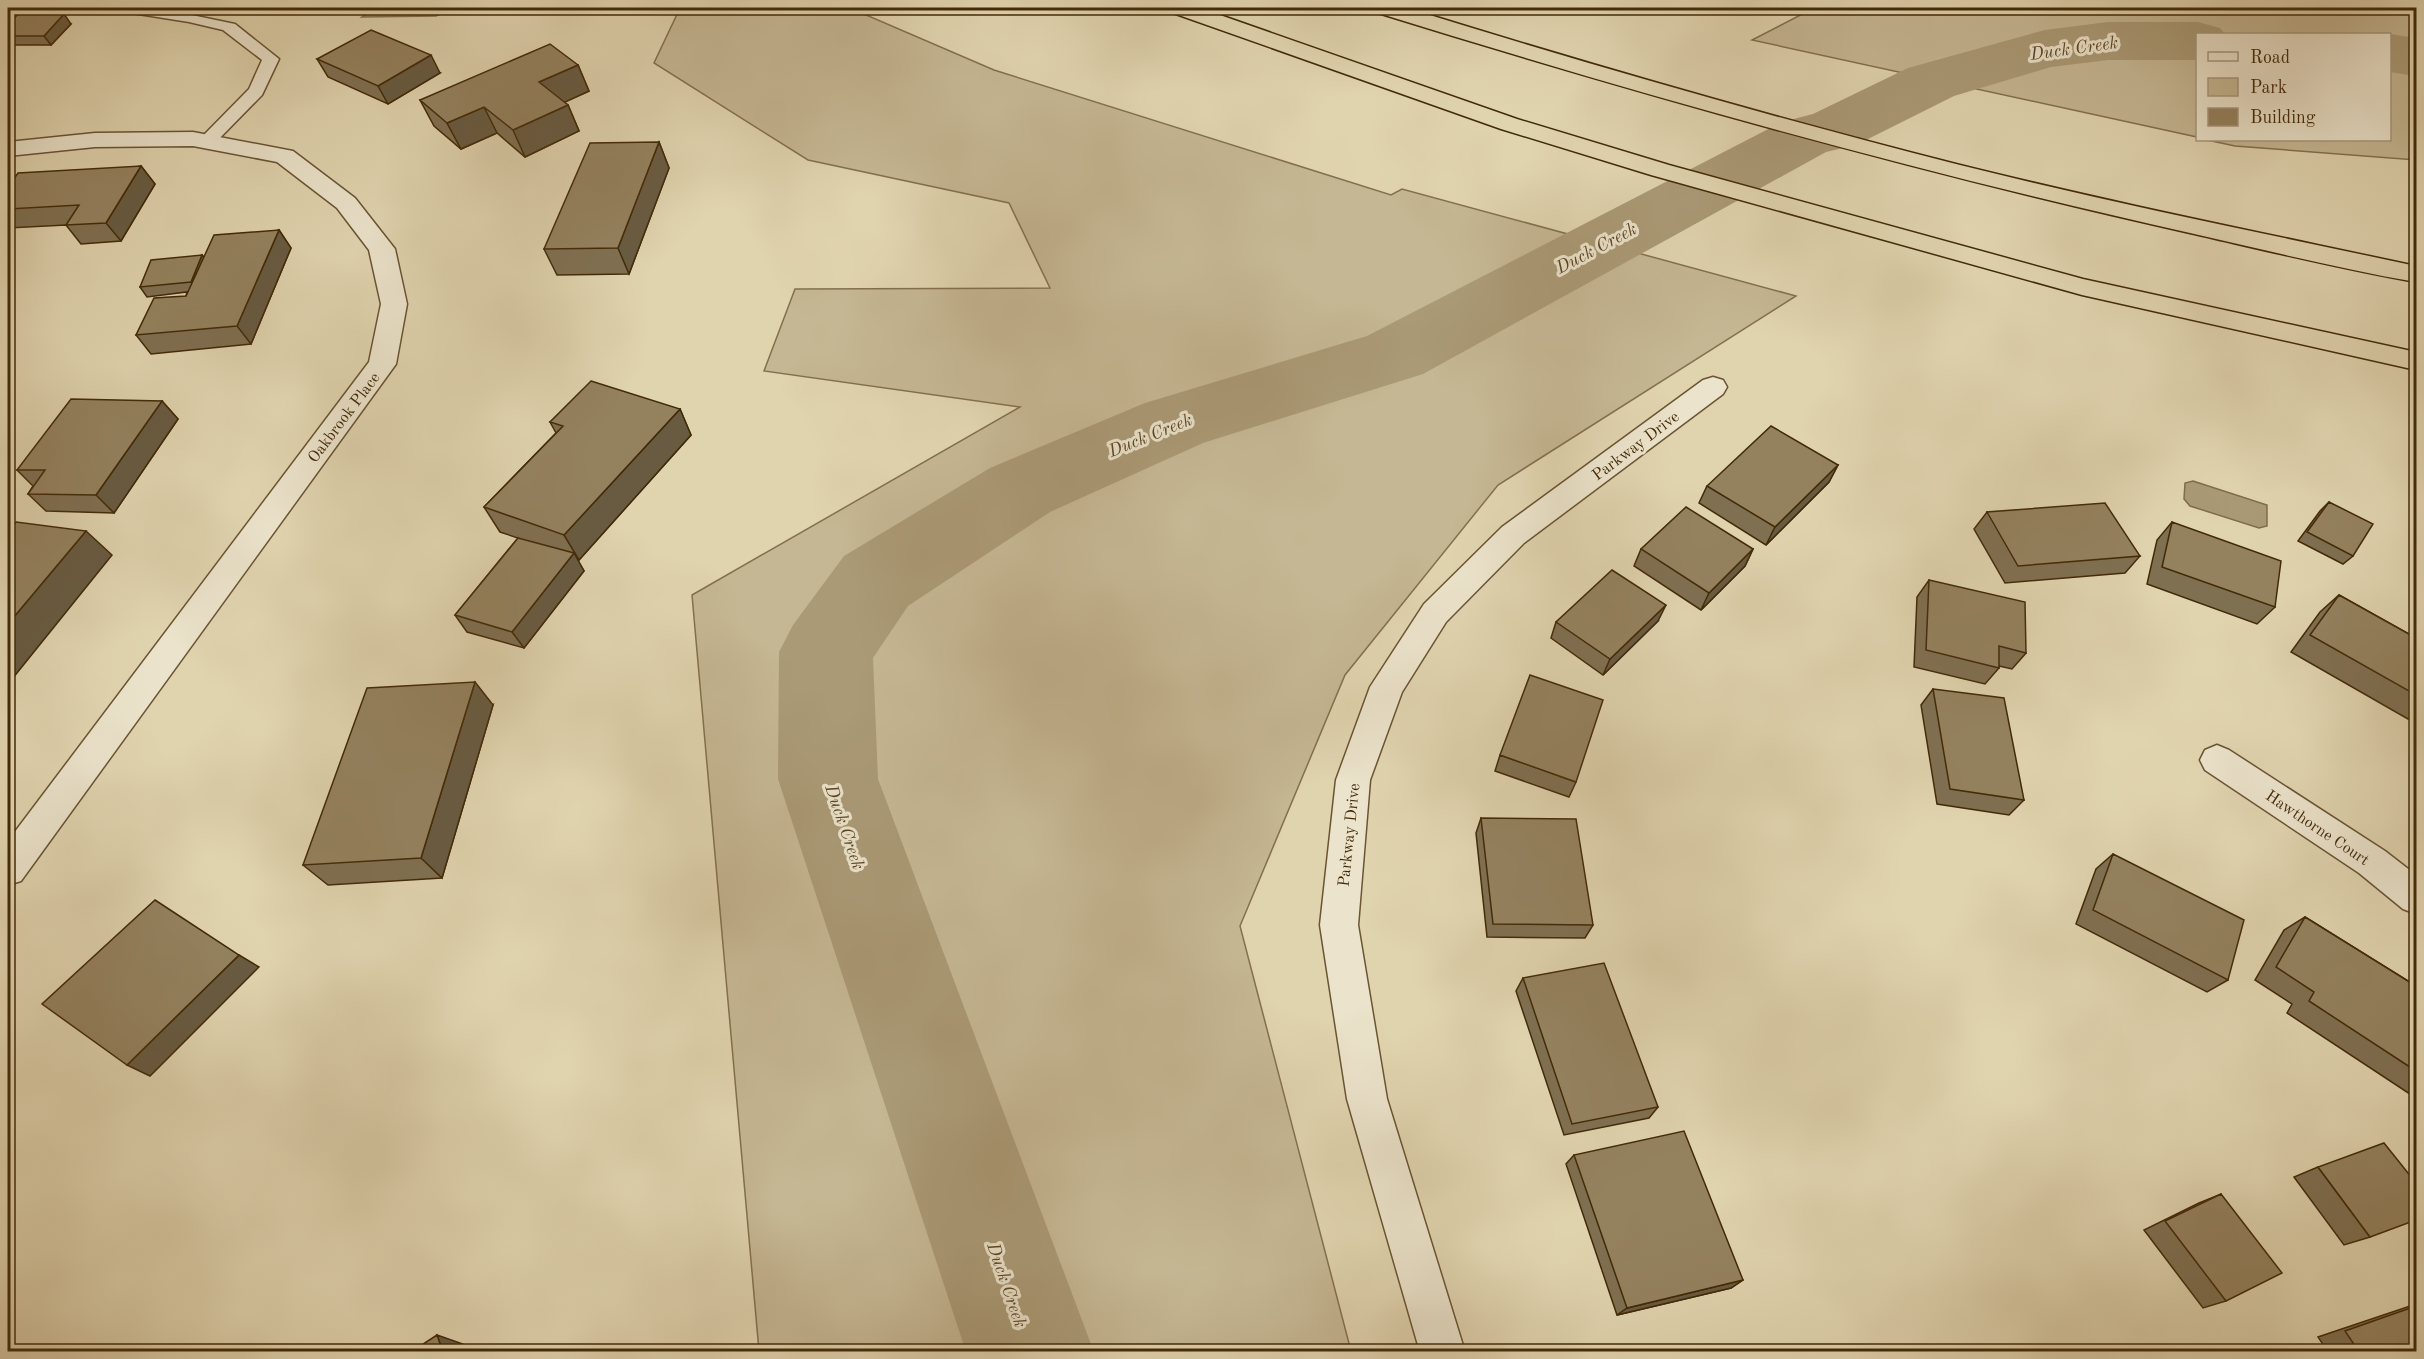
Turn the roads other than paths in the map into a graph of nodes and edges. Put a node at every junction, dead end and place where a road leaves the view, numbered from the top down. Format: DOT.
graph roads {
  1 [pos="132,8"];
  2 [pos="1181,8"];
  3 [pos="1386,8"];
  4 [pos="206,141"];
  5 [pos="8,149"];
  6 [pos="2416,274"];
  7 [pos="2416,361"];
  8 [pos="1713,387"];
  9 [pos="2217,760"];
  10 [pos="8,869"];
  11 [pos="2416,897"];
  12 [pos="1443,1352"];
  1 -- 4 [label="lane"];
  2 -- 7 [label="highway"];
  3 -- 6 [label="highway"];
  4 -- 5 [label="street, Oakbrook Place"];
  4 -- 10 [label="street, Oakbrook Place"];
  8 -- 12 [label="street, Parkway Drive"];
  9 -- 11 [label="street, Hawthorne Court"];
}
